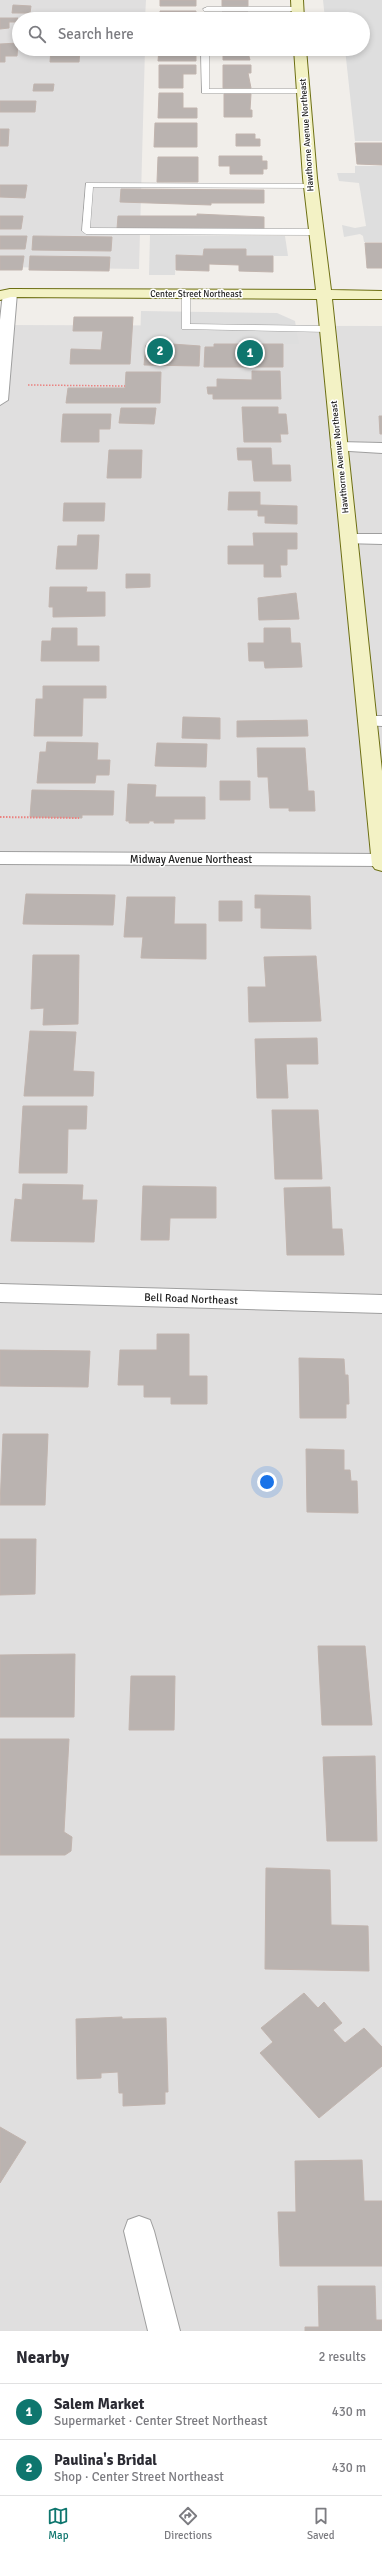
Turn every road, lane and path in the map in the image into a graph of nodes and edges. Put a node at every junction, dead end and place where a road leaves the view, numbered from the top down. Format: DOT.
graph roads {
  1 [pos="207,0"];
  2 [pos="207,9"];
  3 [pos="297,9"];
  4 [pos="207,12"];
  5 [pos="204,56"];
  6 [pos="301,56"];
  7 [pos="304,91"];
  8 [pos="311,186"];
  9 [pos="316,232"];
  10 [pos="3,293"];
  11 [pos="186,293"];
  12 [pos="324,294"];
  13 [pos="382,295"];
  14 [pos="328,329"];
  15 [pos="28,385"];
  16 [pos="125,386"];
  17 [pos="0,400"];
  18 [pos="339,447"];
  19 [pos="382,448"];
  20 [pos="349,539"];
  21 [pos="382,539"];
  22 [pos="375,721"];
  23 [pos="0,817"];
  24 [pos="79,818"];
  25 [pos="0,858"];
  26 [pos="382,860"];
  27 [pos="382,865"];
  28 [pos="0,1294"];
  29 [pos="382,1304"];
  30 [pos="139,2232"];
  31 [pos="164,2331"];
  1 -- 2 [label="lane"];
  2 -- 3 [label="lane"];
  2 -- 4 [label="lane"];
  5 -- 7 [label="lane"];
  6 -- 7 [label="main road, Hawthorne Avenue Northeast"];
  7 -- 8 [label="main road, Hawthorne Avenue Northeast"];
  8 -- 9 [label="main road, Hawthorne Avenue Northeast"];
  8 -- 9 [label="lane"];
  9 -- 12 [label="main road, Hawthorne Avenue Northeast"];
  10 -- 11 [label="main road, Center Street Northeast"];
  10 -- 17 [label="street"];
  11 -- 12 [label="main road, Center Street Northeast"];
  11 -- 14 [label="lane"];
  12 -- 13 [label="main road, Center Street Northeast"];
  12 -- 14 [label="main road, Hawthorne Avenue Northeast"];
  14 -- 18 [label="main road, Hawthorne Avenue Northeast"];
  15 -- 16 [label="path"];
  18 -- 19 [label="street"];
  18 -- 20 [label="main road, Hawthorne Avenue Northeast"];
  20 -- 21 [label="street"];
  20 -- 22 [label="main road, Hawthorne Avenue Northeast"];
  22 -- 26 [label="main road, Hawthorne Avenue Northeast"];
  23 -- 24 [label="path"];
  25 -- 26 [label="street, Midway Avenue Northeast"];
  26 -- 27 [label="main road, Hawthorne Avenue Northeast"];
  28 -- 29 [label="street, Bell Road Northeast"];
  30 -- 31 [label="street"];
}
